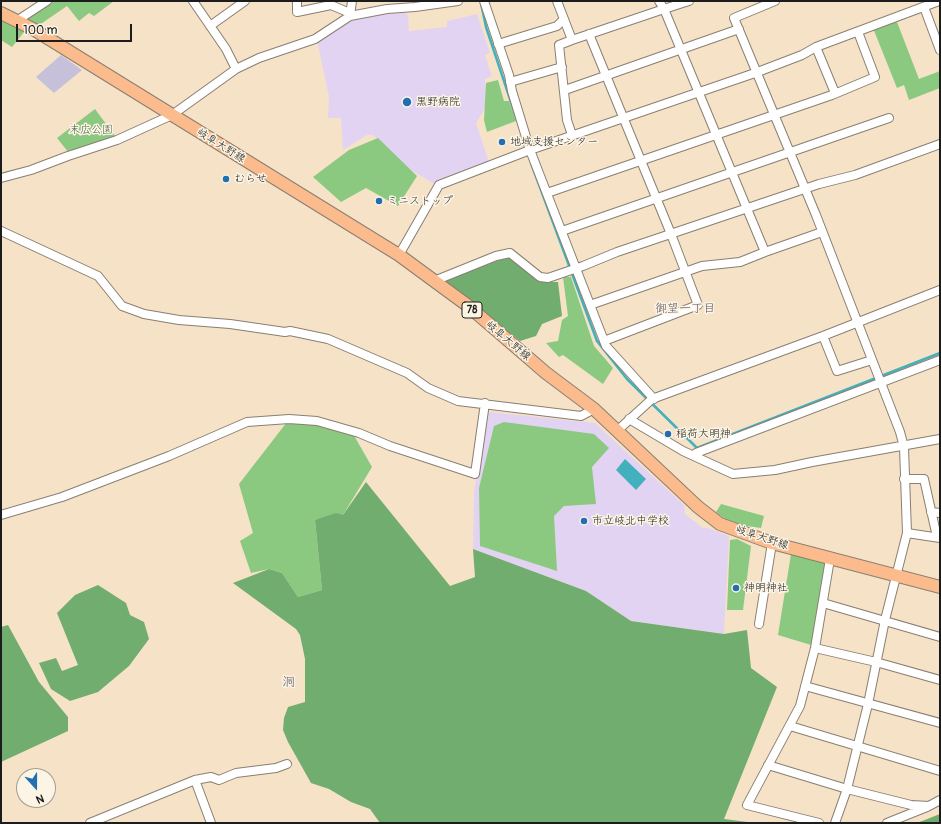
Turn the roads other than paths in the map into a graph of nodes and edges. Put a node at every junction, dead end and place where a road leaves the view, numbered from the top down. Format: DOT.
graph roads {
  1 [pos="47,1"];
  2 [pos="193,1"];
  3 [pos="245,1"];
  4 [pos="298,1"];
  5 [pos="352,1"];
  6 [pos="386,1"];
  7 [pos="458,1"];
  8 [pos="484,1"];
  9 [pos="557,1"];
  10 [pos="660,1"];
  11 [pos="689,1"];
  12 [pos="775,1"];
  13 [pos="939,1"];
  14 [pos="331,3"];
  15 [pos="924,7"];
  16 [pos="664,9"];
  17 [pos="384,10"];
  18 [pos="1,13"];
  19 [pos="350,15"];
  20 [pos="564,19"];
  21 [pos="18,20"];
  22 [pos="210,26"];
  23 [pos="739,29"];
  24 [pos="858,32"];
  25 [pos="589,34"];
  26 [pos="572,40"];
  27 [pos="498,44"];
  28 [pos="816,47"];
  29 [pos="680,50"];
  30 [pos="940,50"];
  31 [pos="562,67"];
  32 [pos="236,69"];
  33 [pos="755,72"];
  34 [pos="606,76"];
  35 [pos="510,82"];
  36 [pos="565,90"];
  37 [pos="698,92"];
  38 [pos="835,93"];
  39 [pos="172,115"];
  40 [pos="773,115"];
  41 [pos="623,117"];
  42 [pos="889,118"];
  43 [pos="572,135"];
  44 [pos="716,135"];
  45 [pos="940,144"];
  46 [pos="530,150"];
  47 [pos="790,152"];
  48 [pos="641,161"];
  49 [pos="731,172"];
  50 [pos="1,178"];
  51 [pos="805,189"];
  52 [pos="547,193"];
  53 [pos="656,198"];
  54 [pos="746,209"];
  55 [pos="1,231"];
  56 [pos="562,231"];
  57 [pos="822,232"];
  58 [pos="671,234"];
  59 [pos="765,252"];
  60 [pos="399,255"];
  61 [pos="576,268"];
  62 [pos="685,272"];
  63 [pos="434,281"];
  64 [pos="940,290"];
  65 [pos="590,305"];
  66 [pos="858,321"];
  67 [pos="824,336"];
  68 [pos="604,341"];
  69 [pos="872,360"];
  70 [pos="940,360"];
  71 [pos="881,382"];
  72 [pos="654,399"];
  73 [pos="485,403"];
  74 [pos="594,409"];
  75 [pos="629,419"];
  76 [pos="618,430"];
  77 [pos="940,439"];
  78 [pos="904,447"];
  79 [pos="694,456"];
  80 [pos="904,479"];
  81 [pos="931,512"];
  82 [pos="940,513"];
  83 [pos="1,515"];
  84 [pos="907,533"];
  85 [pos="938,538"];
  86 [pos="772,543"];
  87 [pos="830,559"];
  88 [pos="897,576"];
  89 [pos="940,587"];
  90 [pos="823,602"];
  91 [pos="885,620"];
  92 [pos="759,624"];
  93 [pos="940,637"];
  94 [pos="815,648"];
  95 [pos="876,662"];
  96 [pos="940,680"];
  97 [pos="805,686"];
  98 [pos="868,704"];
  99 [pos="940,723"];
  100 [pos="790,726"];
  101 [pos="857,747"];
  102 [pos="287,764"];
  103 [pos="768,765"];
  104 [pos="940,771"];
  105 [pos="195,780"];
  106 [pos="846,789"];
  107 [pos="940,800"];
  108 [pos="930,806"];
  109 [pos="90,823"];
  110 [pos="210,823"];
  111 [pos="820,823"];
  112 [pos="835,823"];
  113 [pos="887,823"];
  1 -- 21 [label="street"];
  2 -- 22 [label="street"];
  3 -- 22 [label="street"];
  4 -- 14 [label="street"];
  5 -- 19 [label="street"];
  6 -- 17 [label="street"];
  7 -- 17 [label="street"];
  8 -- 27 [label="street"];
  9 -- 20 [label="street"];
  10 -- 16 [label="street"];
  11 -- 16 [label="street"];
  12 -- 23 [label="street"];
  13 -- 15 [label="street"];
  14 -- 19 [label="street"];
  15 -- 24 [label="street"];
  15 -- 30 [label="street"];
  16 -- 25 [label="street"];
  16 -- 29 [label="street"];
  17 -- 19 [label="street"];
  18 -- 21 [label="main road, 岐阜大野線 / 78"];
  19 -- 32 [label="street"];
  20 -- 26 [label="street"];
  20 -- 27 [label="street"];
  21 -- 39 [label="main road, 岐阜大野線 / 78"];
  22 -- 32 [label="street"];
  23 -- 29 [label="street"];
  23 -- 33 [label="street"];
  24 -- 28 [label="street"];
  24 -- 38 [label="street"];
  25 -- 26 [label="street"];
  25 -- 34 [label="street"];
  26 -- 31 [label="street"];
  27 -- 35 [label="street"];
  28 -- 33 [label="street"];
  28 -- 38 [label="street"];
  29 -- 34 [label="street"];
  29 -- 37 [label="street"];
  31 -- 35 [label="street"];
  31 -- 36 [label="street"];
  32 -- 39 [label="street"];
  33 -- 37 [label="street"];
  33 -- 40 [label="street"];
  34 -- 36 [label="street"];
  34 -- 41 [label="street"];
  35 -- 46 [label="street"];
  36 -- 43 [label="street"];
  37 -- 41 [label="street"];
  37 -- 44 [label="street"];
  38 -- 40 [label="street"];
  39 -- 50 [label="street"];
  39 -- 60 [label="main road, 岐阜大野線 / 78"];
  40 -- 44 [label="street"];
  40 -- 47 [label="street"];
  41 -- 43 [label="street"];
  41 -- 48 [label="street"];
  42 -- 47 [label="street"];
  43 -- 46 [label="street"];
  44 -- 48 [label="street"];
  44 -- 49 [label="street"];
  45 -- 51 [label="street"];
  46 -- 52 [label="street"];
  46 -- 60 [label="street"];
  47 -- 49 [label="street"];
  47 -- 51 [label="street"];
  48 -- 52 [label="street"];
  48 -- 53 [label="street"];
  49 -- 53 [label="street"];
  49 -- 54 [label="street"];
  51 -- 54 [label="street"];
  51 -- 57 [label="street"];
  52 -- 56 [label="street"];
  53 -- 56 [label="street"];
  53 -- 58 [label="street"];
  54 -- 58 [label="street"];
  54 -- 59 [label="street"];
  55 -- 73 [label="street"];
  56 -- 61 [label="street"];
  57 -- 59 [label="street"];
  57 -- 66 [label="street"];
  58 -- 61 [label="street"];
  58 -- 62 [label="street"];
  59 -- 62 [label="street"];
  60 -- 63 [label="main road, 岐阜大野線 / 78"];
  61 -- 63 [label="street"];
  61 -- 65 [label="street"];
  62 -- 65 [label="street"];
  62 -- 68 [label="street"];
  63 -- 74 [label="main road, 岐阜大野線 / 78"];
  64 -- 66 [label="street"];
  65 -- 68 [label="street"];
  66 -- 67 [label="street"];
  66 -- 69 [label="street"];
  67 -- 69 [label="street"];
  67 -- 72 [label="street"];
  68 -- 72 [label="street"];
  69 -- 71 [label="street"];
  70 -- 71 [label="street"];
  71 -- 78 [label="street"];
  71 -- 79 [label="street"];
  72 -- 75 [label="street"];
  73 -- 74 [label="street"];
  73 -- 83 [label="street"];
  74 -- 76 [label="main road, 岐阜大野線 / 78"];
  75 -- 76 [label="street"];
  75 -- 79 [label="street"];
  76 -- 86 [label="main road, 岐阜大野線 / 78"];
  77 -- 78 [label="street"];
  78 -- 79 [label="street"];
  78 -- 80 [label="street"];
  80 -- 81 [label="street"];
  80 -- 84 [label="street"];
  81 -- 82 [label="street"];
  81 -- 85 [label="street"];
  84 -- 85 [label="street"];
  84 -- 88 [label="street"];
  86 -- 87 [label="main road, 岐阜大野線 / 78"];
  86 -- 92 [label="street"];
  87 -- 88 [label="main road, 岐阜大野線 / 78"];
  87 -- 90 [label="street"];
  88 -- 89 [label="main road, 岐阜大野線 / 78"];
  88 -- 91 [label="street"];
  90 -- 91 [label="street"];
  90 -- 94 [label="street"];
  91 -- 93 [label="street"];
  91 -- 95 [label="street"];
  94 -- 95 [label="street"];
  94 -- 97 [label="street"];
  95 -- 96 [label="street"];
  95 -- 98 [label="street"];
  97 -- 98 [label="street"];
  97 -- 100 [label="street"];
  98 -- 99 [label="street"];
  98 -- 101 [label="street"];
  100 -- 101 [label="street"];
  100 -- 103 [label="street"];
  101 -- 104 [label="street"];
  101 -- 106 [label="street"];
  102 -- 105 [label="street"];
  103 -- 106 [label="street"];
  103 -- 111 [label="street"];
  105 -- 109 [label="street"];
  105 -- 110 [label="street"];
  106 -- 108 [label="street"];
  106 -- 112 [label="street"];
  107 -- 108 [label="street"];
  108 -- 113 [label="street"];
}
